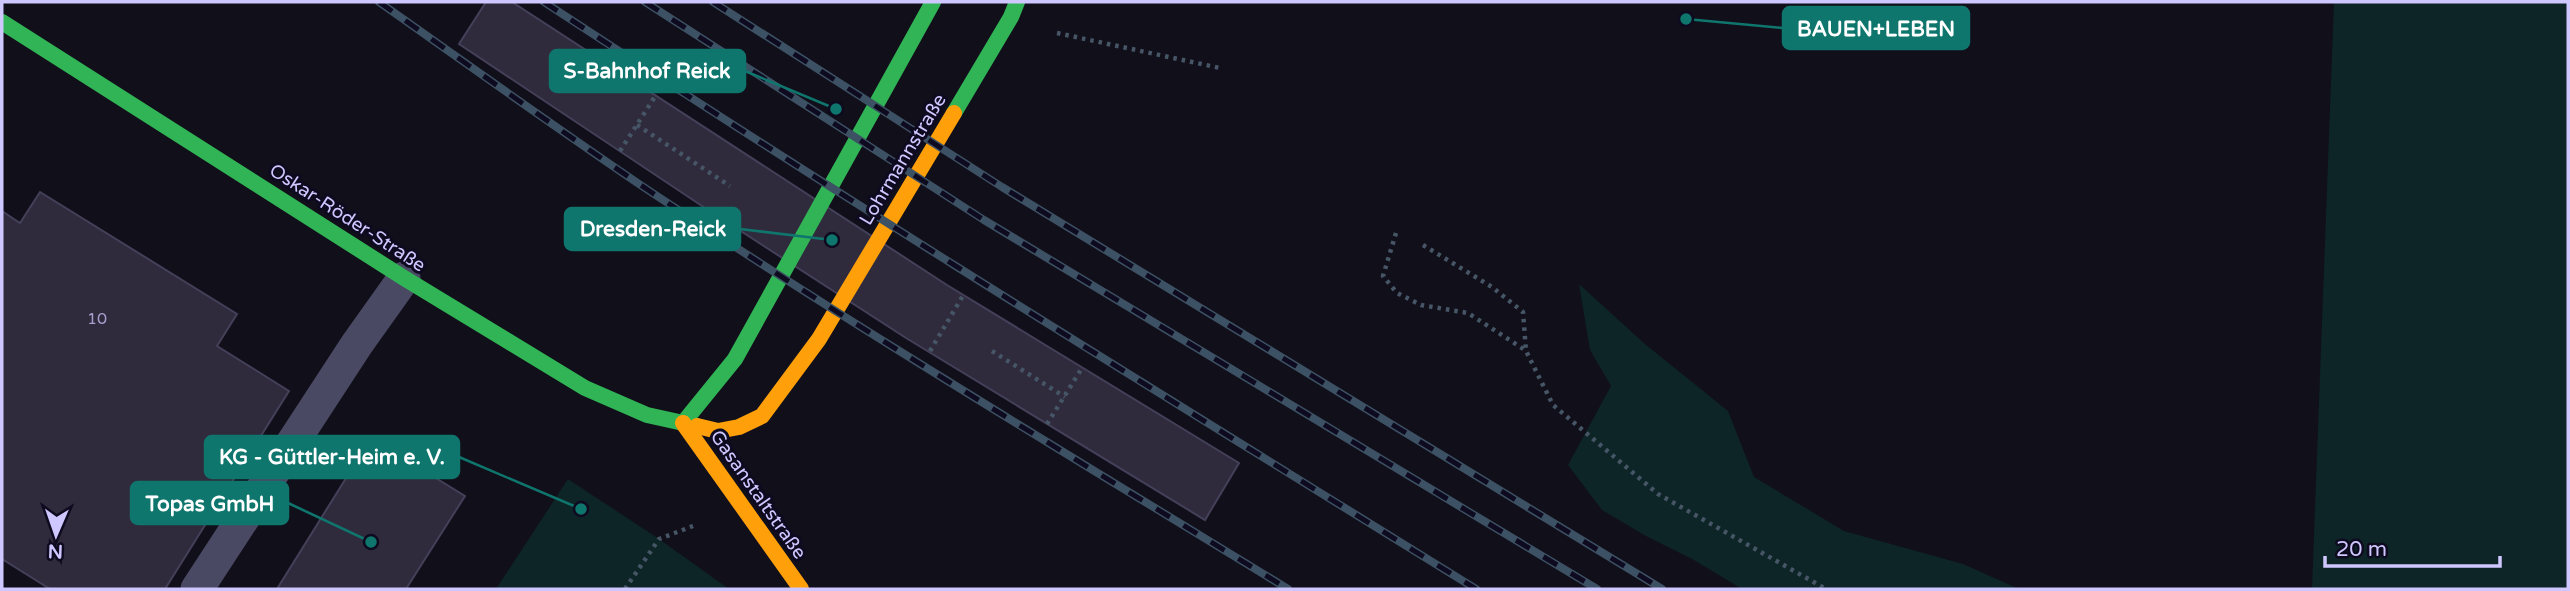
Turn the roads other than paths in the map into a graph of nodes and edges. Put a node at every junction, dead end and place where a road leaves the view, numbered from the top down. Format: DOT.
graph roads {
  1 [pos="933,2"];
  2 [pos="1017,2"];
  3 [pos="2,22"];
  4 [pos="404,278"];
  5 [pos="683,424"];
  6 [pos="197,589"];
  7 [pos="801,589"];
  1 -- 5 [label="street"];
  2 -- 5 [label="street, Lohrmannstraße"];
  3 -- 4 [label="street, Oskar-Röder-Straße"];
  4 -- 5 [label="street, Oskar-Röder-Straße"];
  4 -- 6 [label="lane"];
  5 -- 7 [label="street, Gasanstaltstraße"];
}
